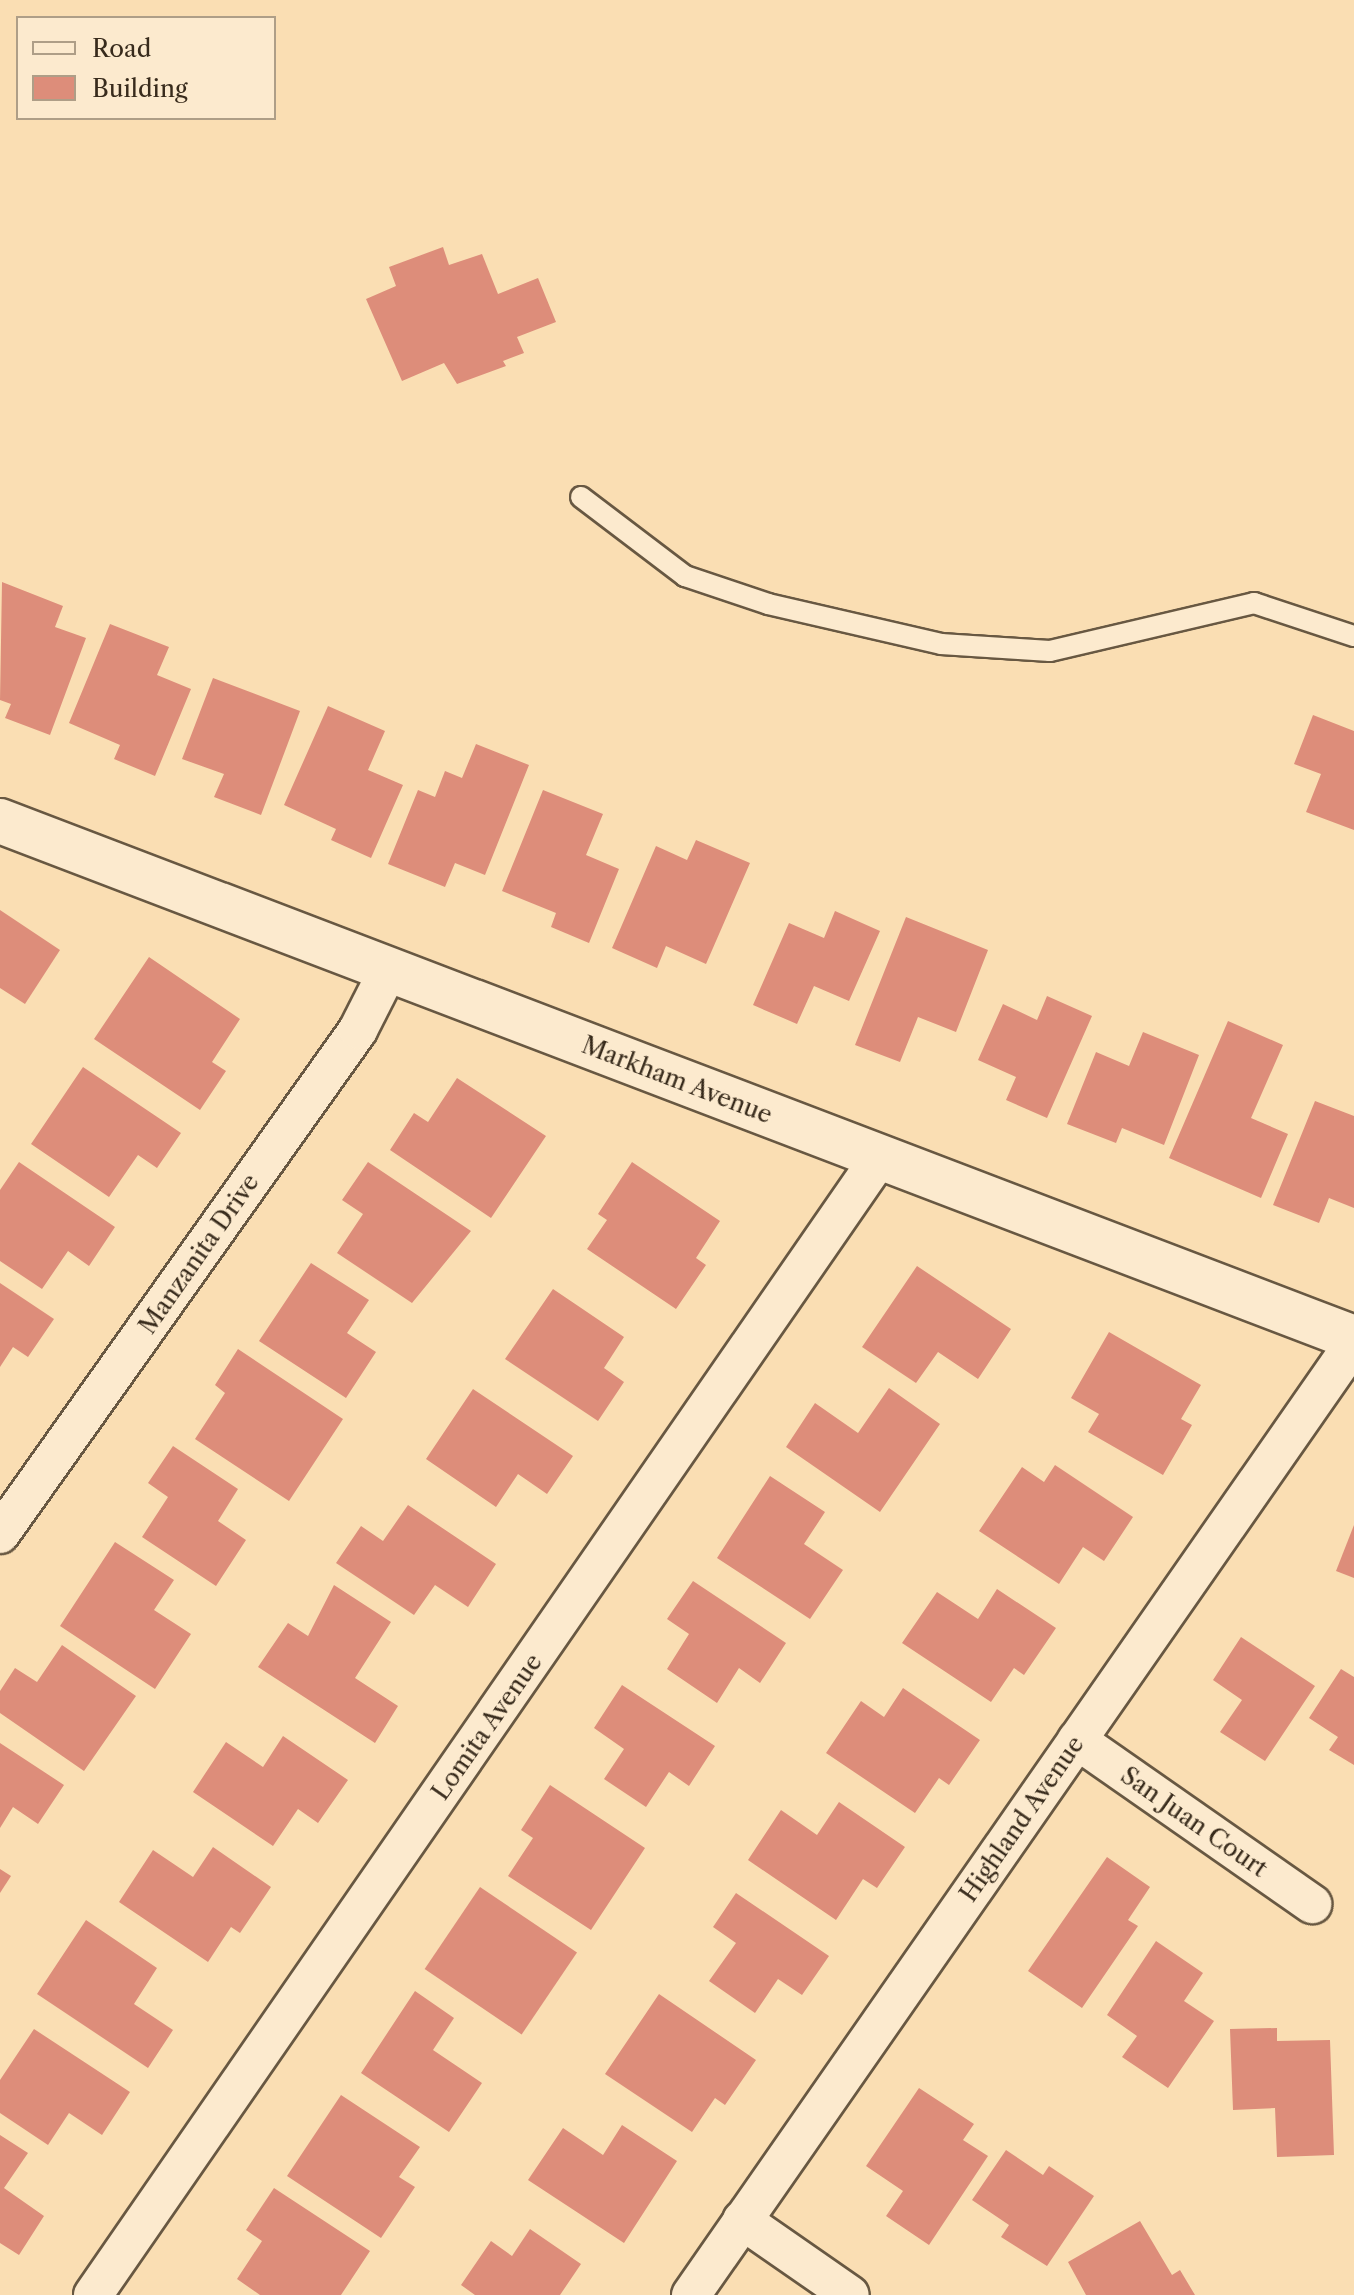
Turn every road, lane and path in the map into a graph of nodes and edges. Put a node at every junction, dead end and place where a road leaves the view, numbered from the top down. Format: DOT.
graph roads {
  1 [pos="581,497"];
  2 [pos="1354,636"];
  3 [pos="0,821"];
  4 [pos="389,969"];
  5 [pos="879,1158"];
  6 [pos="1354,1341"];
  7 [pos="0,1534"];
  8 [pos="1077,1740"];
  9 [pos="1312,1904"];
  10 [pos="742,2220"];
  11 [pos="93,2295"];
  12 [pos="691,2295"];
  13 [pos="850,2295"];
  1 -- 2 [label="lane"];
  3 -- 4 [label="street, Markham Avenue"];
  4 -- 5 [label="street, Markham Avenue"];
  4 -- 7 [label="street, Manzanita Drive"];
  5 -- 6 [label="street, Markham Avenue"];
  5 -- 11 [label="street, Lomita Avenue"];
  6 -- 8 [label="street, Highland Avenue"];
  8 -- 9 [label="street, San Juan Court"];
  8 -- 10 [label="street, Highland Avenue"];
  10 -- 12 [label="street, Highland Avenue"];
  10 -- 13 [label="street"];
}
